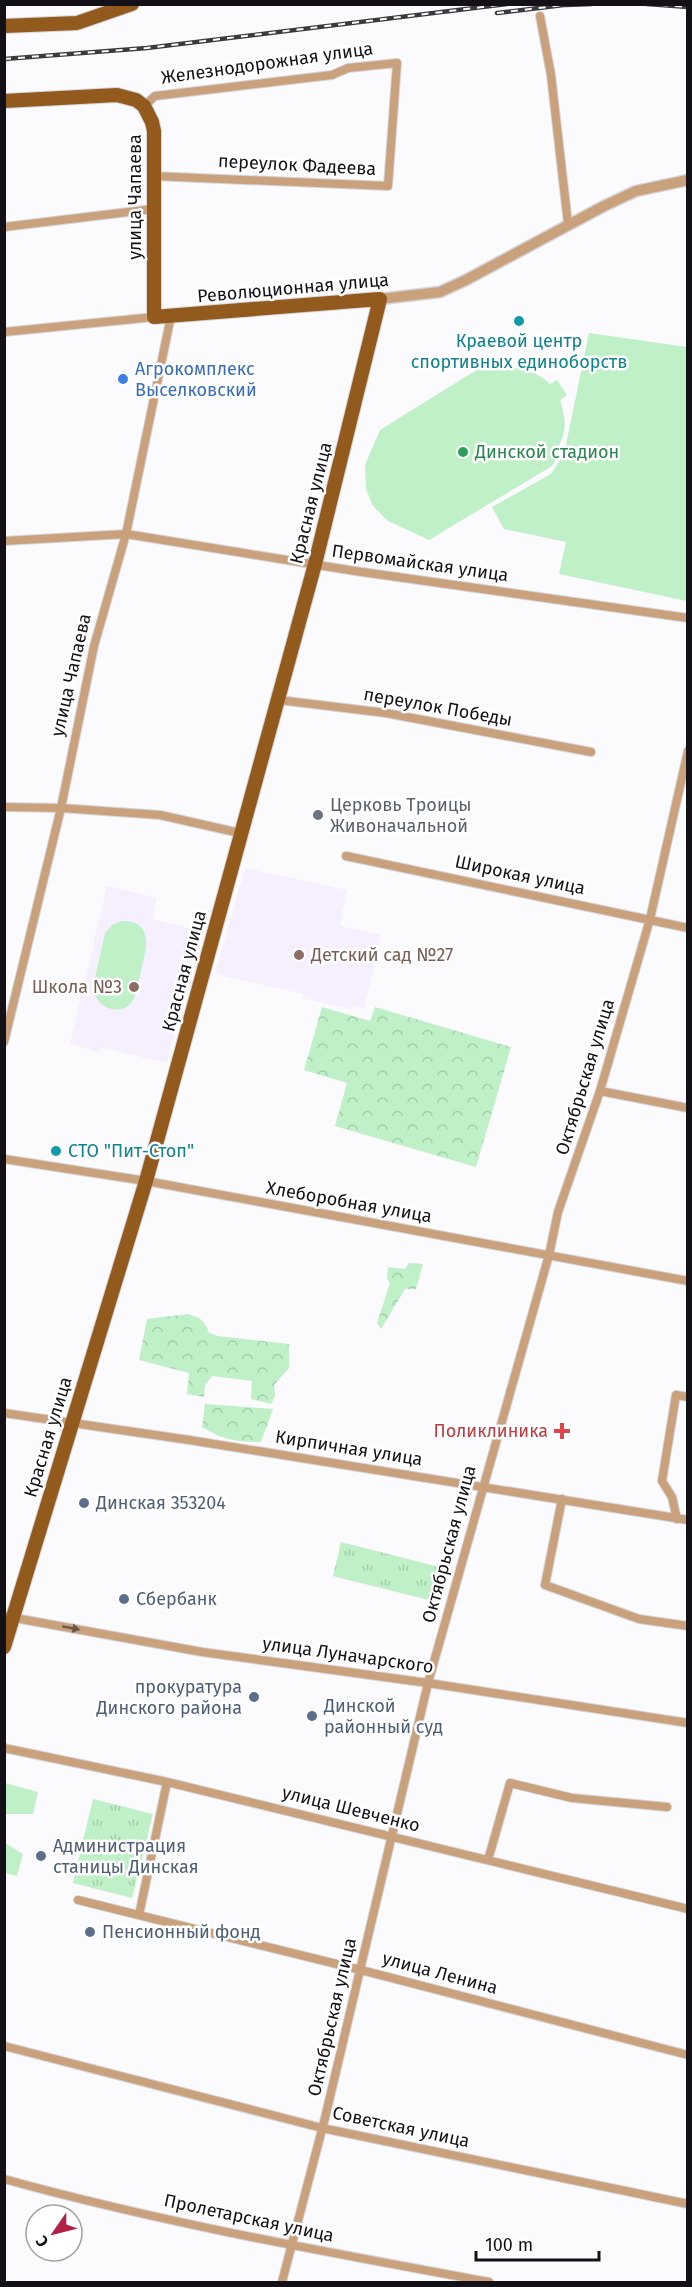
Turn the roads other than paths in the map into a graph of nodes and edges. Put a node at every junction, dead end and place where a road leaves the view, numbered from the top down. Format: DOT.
graph roads {
  1 [pos="132,4"];
  2 [pos="540,16"];
  3 [pos="4,26"];
  4 [pos="398,63"];
  5 [pos="4,101"];
  6 [pos="146,110"];
  7 [pos="153,176"];
  8 [pos="687,180"];
  9 [pos="153,209"];
  10 [pos="568,224"];
  11 [pos="4,227"];
  12 [pos="380,299"];
  13 [pos="171,316"];
  14 [pos="154,317"];
  15 [pos="4,332"];
  16 [pos="126,534"];
  17 [pos="4,541"];
  18 [pos="315,564"];
  19 [pos="687,618"];
  20 [pos="279,699"];
  21 [pos="687,751"];
  22 [pos="591,752"];
  23 [pos="4,807"];
  24 [pos="61,807"];
  25 [pos="240,833"];
  26 [pos="346,855"];
  27 [pos="650,920"];
  28 [pos="687,928"];
  29 [pos="4,1042"];
  30 [pos="600,1091"];
  31 [pos="687,1108"];
  32 [pos="4,1159"];
  33 [pos="146,1181"];
  34 [pos="549,1255"];
  35 [pos="687,1281"];
  36 [pos="687,1397"];
  37 [pos="4,1413"];
  38 [pos="71,1424"];
  39 [pos="482,1486"];
  40 [pos="562,1499"];
  41 [pos="677,1519"];
  42 [pos="687,1520"];
  43 [pos="9,1617"];
  44 [pos="687,1626"];
  45 [pos="4,1647"];
  46 [pos="428,1683"];
  47 [pos="687,1723"];
  48 [pos="4,1748"];
  49 [pos="167,1782"];
  50 [pos="667,1808"];
  51 [pos="391,1836"];
  52 [pos="488,1860"];
  53 [pos="78,1900"];
  54 [pos="687,1909"];
  55 [pos="139,1915"];
  56 [pos="361,1970"];
  57 [pos="4,2046"];
  58 [pos="687,2055"];
  59 [pos="322,2128"];
  60 [pos="4,2179"];
  61 [pos="687,2204"];
  62 [pos="293,2245"];
  63 [pos="282,2283"];
  64 [pos="489,2283"];
  1 -- 3 [label="main road"];
  2 -- 10 [label="street"];
  4 -- 6 [label="street, Железнодорожная улица"];
  4 -- 7 [label="street, переулок Фадеева"];
  5 -- 6 [label="main road, Железнодорожная улица"];
  6 -- 7 [label="main road, улица Чапаева"];
  7 -- 9 [label="main road, улица Чапаева"];
  8 -- 10 [label="street, Революционная улица"];
  9 -- 11 [label="street"];
  9 -- 14 [label="main road, улица Чапаева"];
  10 -- 12 [label="street, Революционная улица"];
  12 -- 13 [label="main road, Революционная улица"];
  12 -- 18 [label="main road, Красная улица"];
  13 -- 14 [label="main road, Революционная улица"];
  13 -- 16 [label="street, улица Чапаева"];
  14 -- 15 [label="street, Революционная улица"];
  16 -- 17 [label="street, Первомайская улица"];
  16 -- 18 [label="street, Первомайская улица"];
  16 -- 24 [label="street, улица Чапаева"];
  18 -- 19 [label="street, Первомайская улица"];
  18 -- 20 [label="main road, Красная улица"];
  20 -- 22 [label="street, переулок Победы"];
  20 -- 25 [label="main road, Красная улица"];
  21 -- 27 [label="street, Октябрьская улица"];
  23 -- 24 [label="street"];
  24 -- 25 [label="street"];
  24 -- 29 [label="street, улица Чапаева"];
  25 -- 33 [label="main road, Красная улица"];
  26 -- 27 [label="street, Широкая улица"];
  27 -- 28 [label="street, Широкая улица"];
  27 -- 30 [label="street, Октябрьская улица"];
  30 -- 31 [label="street"];
  30 -- 34 [label="street, Октябрьская улица"];
  32 -- 33 [label="street, Хлеборобная улица"];
  33 -- 34 [label="street, Хлеборобная улица"];
  33 -- 38 [label="main road, Красная улица"];
  34 -- 35 [label="street, Хлеборобная улица"];
  34 -- 39 [label="street, Октябрьская улица"];
  36 -- 41 [label="street"];
  37 -- 38 [label="street, Кирпичная улица"];
  38 -- 39 [label="street, Кирпичная улица"];
  38 -- 43 [label="main road, Красная улица"];
  39 -- 40 [label="street, Кирпичная улица"];
  39 -- 46 [label="street, Октябрьская улица"];
  40 -- 41 [label="street, Кирпичная улица"];
  40 -- 44 [label="street"];
  41 -- 42 [label="street, Кирпичная улица"];
  43 -- 45 [label="main road, Красная улица"];
  43 -- 46 [label="street, улица Луначарского, one-way"];
  46 -- 47 [label="street, улица Луначарского"];
  46 -- 51 [label="street, Октябрьская улица"];
  48 -- 49 [label="street, улица Шевченко"];
  49 -- 51 [label="street, улица Шевченко"];
  49 -- 55 [label="street"];
  50 -- 52 [label="street"];
  51 -- 52 [label="street, улица Шевченко"];
  51 -- 56 [label="street, Октябрьская улица"];
  52 -- 54 [label="street, улица Шевченко"];
  53 -- 55 [label="street, улица Ленина"];
  55 -- 56 [label="street, улица Ленина"];
  56 -- 58 [label="street, улица Ленина"];
  56 -- 59 [label="street, Октябрьская улица"];
  57 -- 59 [label="street, Советская улица"];
  59 -- 61 [label="street, Советская улица"];
  59 -- 62 [label="street, Октябрьская улица"];
  60 -- 62 [label="street, Пролетарская улица"];
  62 -- 63 [label="street, Октябрьская улица"];
  62 -- 64 [label="street, Пролетарская улица"];
}
